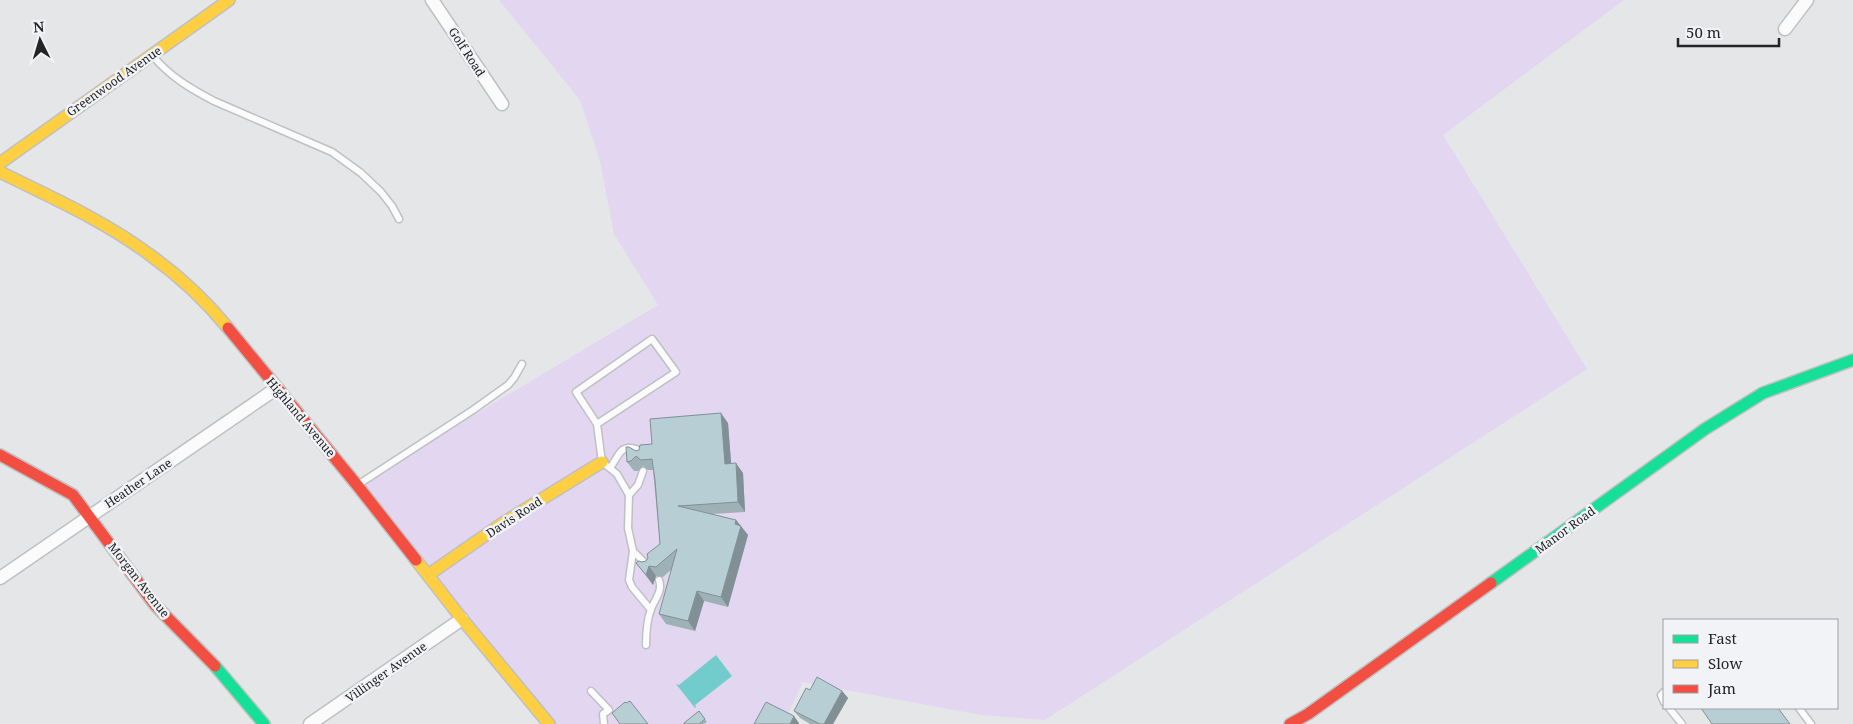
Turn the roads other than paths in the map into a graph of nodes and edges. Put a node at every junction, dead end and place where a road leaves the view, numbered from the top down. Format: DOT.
graph roads {
  1 [pos="229,0"];
  2 [pos="432,0"];
  3 [pos="1807,0"];
  4 [pos="1785,29"];
  5 [pos="152,55"];
  6 [pos="502,104"];
  7 [pos="0,163"];
  8 [pos="0,172"];
  9 [pos="399,219"];
  10 [pos="1853,360"];
  11 [pos="522,364"];
  12 [pos="277,388"];
  13 [pos="597,424"];
  14 [pos="0,455"];
  15 [pos="642,456"];
  16 [pos="606,465"];
  17 [pos="643,471"];
  18 [pos="358,485"];
  19 [pos="629,496"];
  20 [pos="89,517"];
  21 [pos="633,551"];
  22 [pos="650,568"];
  23 [pos="428,575"];
  24 [pos="0,578"];
  25 [pos="659,580"];
  26 [pos="651,610"];
  27 [pos="462,619"];
  28 [pos="646,645"];
  29 [pos="591,691"];
  30 [pos="1670,709"];
  31 [pos="1800,709"];
  32 [pos="264,724"];
  33 [pos="310,724"];
  34 [pos="549,724"];
  35 [pos="604,724"];
  36 [pos="1290,724"];
  37 [pos="1682,724"];
  38 [pos="1811,724"];
  1 -- 5 [label="street, Greenwood Avenue"];
  2 -- 6 [label="street, Golf Road"];
  3 -- 4 [label="street"];
  5 -- 7 [label="street, Greenwood Avenue"];
  5 -- 9 [label="lane"];
  8 -- 12 [label="street, Highland Avenue"];
  10 -- 36 [label="street, Manor Road"];
  11 -- 18 [label="lane"];
  12 -- 18 [label="street, Highland Avenue"];
  12 -- 20 [label="street, Heather Lane"];
  13 -- 13 [label="lane"];
  13 -- 16 [label="lane"];
  14 -- 20 [label="street, Morgan Avenue"];
  15 -- 16 [label="lane"];
  16 -- 19 [label="lane"];
  16 -- 23 [label="street, Davis Road"];
  17 -- 19 [label="lane"];
  18 -- 23 [label="street, Highland Avenue"];
  19 -- 21 [label="lane"];
  20 -- 24 [label="street, Heather Lane"];
  20 -- 32 [label="street, Morgan Avenue"];
  21 -- 22 [label="lane"];
  21 -- 26 [label="lane"];
  23 -- 27 [label="street, Highland Avenue"];
  25 -- 26 [label="lane"];
  26 -- 28 [label="lane"];
  27 -- 33 [label="street, Villinger Avenue"];
  27 -- 34 [label="street, Highland Avenue"];
  29 -- 35 [label="lane"];
  30 -- 37 [label="lane"];
  31 -- 38 [label="lane"];
}
